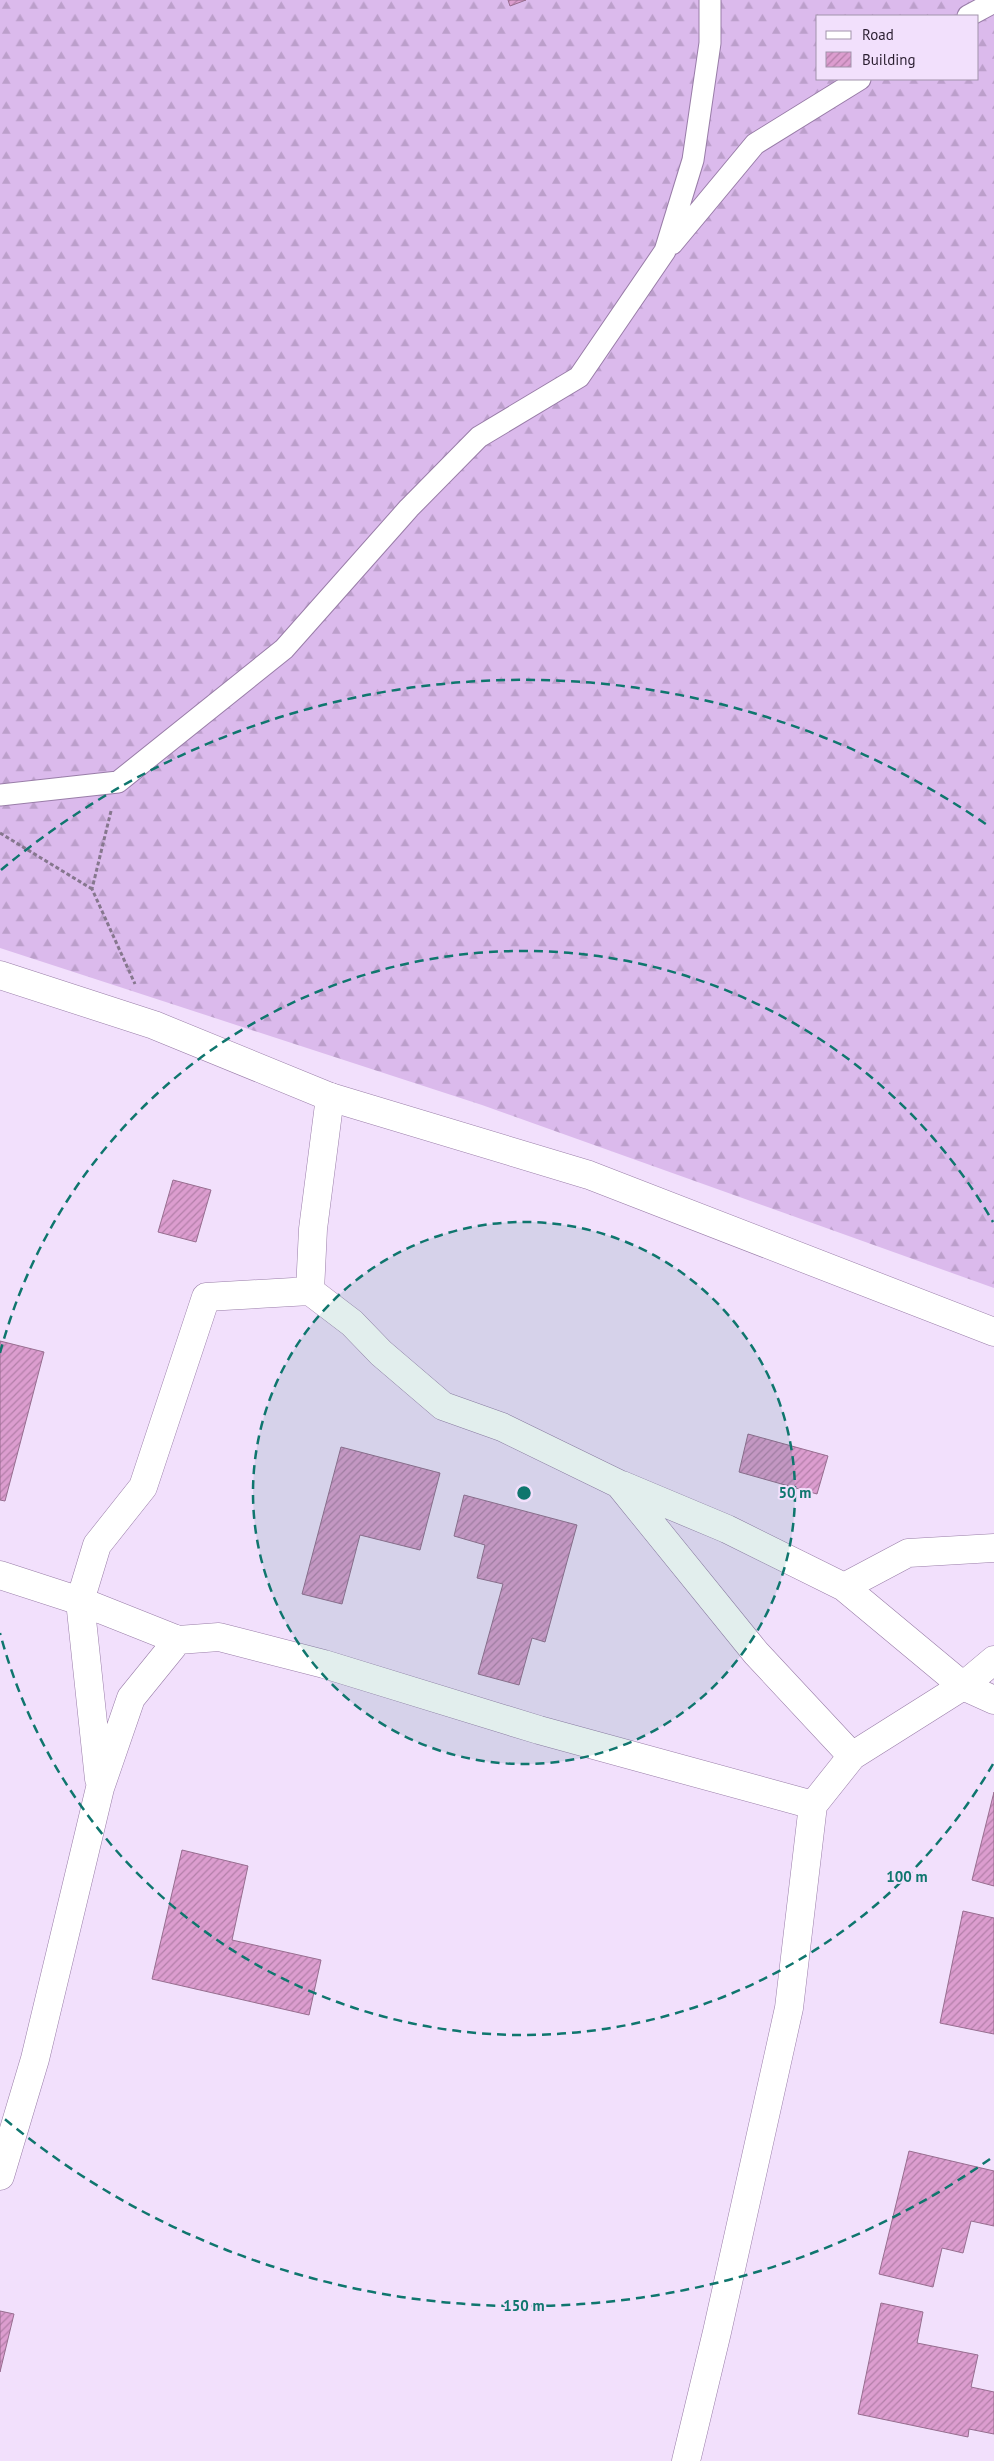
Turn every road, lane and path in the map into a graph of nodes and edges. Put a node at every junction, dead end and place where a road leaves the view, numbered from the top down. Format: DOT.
graph roads {
  1 [pos="710,0"];
  2 [pos="994,2"];
  3 [pos="970,15"];
  4 [pos="858,80"];
  5 [pos="665,252"];
  6 [pos="118,782"];
  7 [pos="0,795"];
  8 [pos="0,833"];
  9 [pos="92,890"];
  10 [pos="0,975"];
  11 [pos="154,1025"];
  12 [pos="330,1097"];
  13 [pos="310,1292"];
  14 [pos="994,1332"];
  15 [pos="619,1484"];
  16 [pos="994,1548"];
  17 [pos="0,1575"];
  18 [pos="844,1587"];
  19 [pos="80,1601"];
  20 [pos="178,1640"];
  21 [pos="994,1660"];
  22 [pos="962,1686"];
  23 [pos="994,1700"];
  24 [pos="852,1756"];
  25 [pos="100,1788"];
  26 [pos="812,1805"];
  27 [pos="0,2176"];
  28 [pos="686,2461"];
  1 -- 5 [label="lane"];
  2 -- 3 [label="lane"];
  4 -- 5 [label="lane"];
  5 -- 6 [label="lane"];
  6 -- 7 [label="lane"];
  6 -- 9 [label="path"];
  8 -- 9 [label="path"];
  9 -- 11 [label="path"];
  10 -- 11 [label="street"];
  11 -- 12 [label="street"];
  12 -- 13 [label="street"];
  12 -- 14 [label="street"];
  13 -- 15 [label="street"];
  13 -- 19 [label="street"];
  15 -- 18 [label="street"];
  15 -- 24 [label="street"];
  16 -- 18 [label="street"];
  17 -- 19 [label="street"];
  18 -- 22 [label="street"];
  19 -- 20 [label="street"];
  19 -- 25 [label="street"];
  20 -- 25 [label="street"];
  20 -- 26 [label="street"];
  21 -- 22 [label="street"];
  22 -- 23 [label="street"];
  22 -- 24 [label="street"];
  24 -- 26 [label="street"];
  25 -- 27 [label="street"];
  26 -- 28 [label="street"];
}
